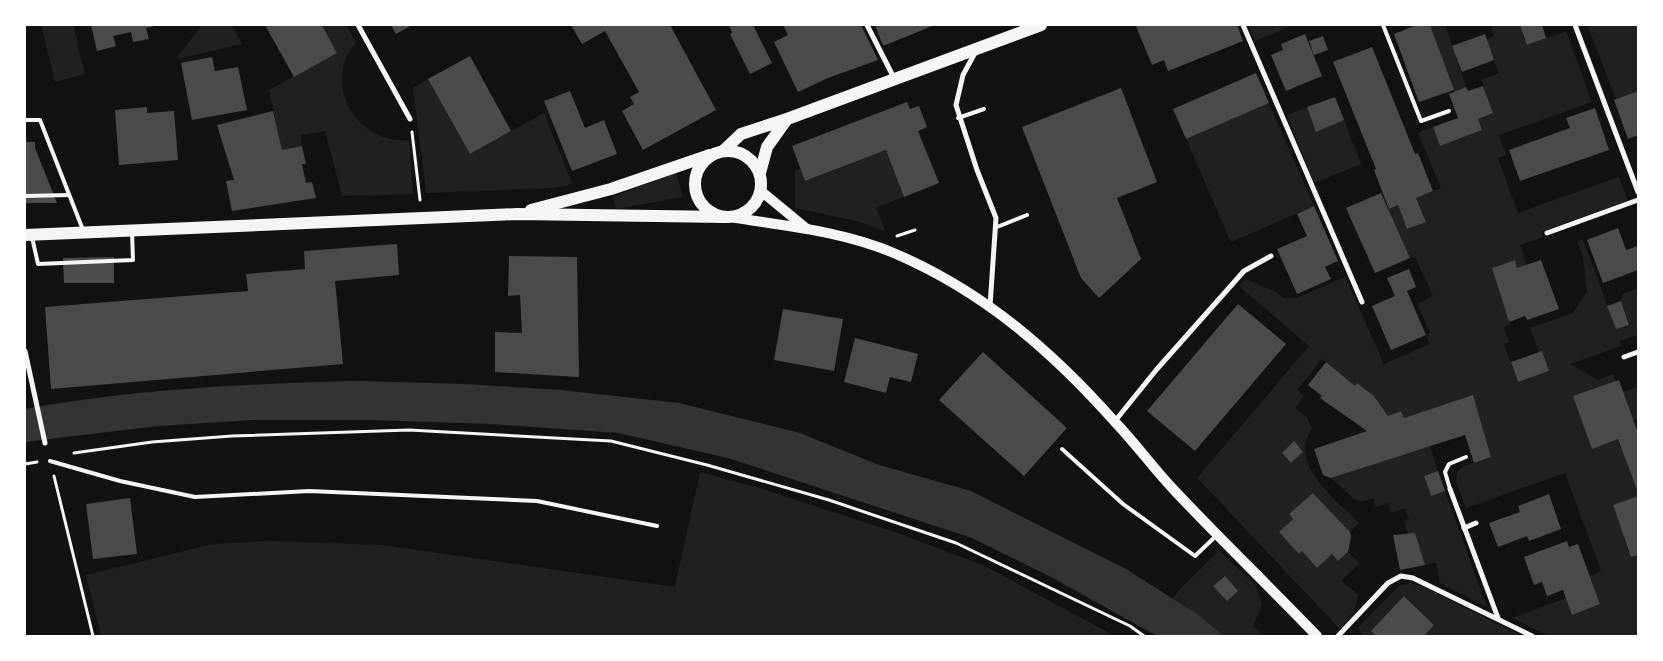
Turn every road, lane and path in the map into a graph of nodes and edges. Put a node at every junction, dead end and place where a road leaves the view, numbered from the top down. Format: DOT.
graph roads {
  1 [pos="358,25"];
  2 [pos="867,25"];
  3 [pos="1040,25"];
  4 [pos="1243,25"];
  5 [pos="1383,25"];
  6 [pos="1575,25"];
  7 [pos="979,47"];
  8 [pos="894,78"];
  9 [pos="984,109"];
  10 [pos="1449,111"];
  11 [pos="958,118"];
  12 [pos="410,119"];
  13 [pos="787,119"];
  14 [pos="25,120"];
  15 [pos="719,152"];
  16 [pos="760,173"];
  17 [pos="761,191"];
  18 [pos="1638,192"];
  19 [pos="69,195"];
  20 [pos="25,196"];
  21 [pos="1638,200"];
  22 [pos="517,214"];
  23 [pos="1027,215"];
  24 [pos="727,217"];
  25 [pos="422,218"];
  26 [pos="997,227"];
  27 [pos="807,230"];
  28 [pos="915,230"];
  29 [pos="132,231"];
  30 [pos="83,233"];
  31 [pos="1548,233"];
  32 [pos="28,235"];
  33 [pos="896,236"];
  34 [pos="1271,256"];
  35 [pos="1362,302"];
  36 [pos="990,306"];
  37 [pos="25,352"];
  38 [pos="1638,352"];
  39 [pos="1624,357"];
  40 [pos="1115,421"];
  41 [pos="45,443"];
  42 [pos="1062,449"];
  43 [pos="1466,457"];
  44 [pos="50,461"];
  45 [pos="1450,488"];
  46 [pos="1476,523"];
  47 [pos="657,526"];
  48 [pos="1464,528"];
  49 [pos="1217,534"];
  50 [pos="1498,618"];
  51 [pos="93,636"];
  52 [pos="1144,636"];
  53 [pos="1317,636"];
  54 [pos="1338,636"];
  55 [pos="1532,636"];
  1 -- 12 [label="street"];
  2 -- 8 [label="street"];
  3 -- 7 [label="main road"];
  4 -- 35 [label="street"];
  5 -- 10 [label="lane"];
  6 -- 18 [label="street"];
  7 -- 8 [label="main road"];
  7 -- 11 [label="street"];
  8 -- 13 [label="main road"];
  9 -- 11 [label="lane"];
  11 -- 26 [label="street"];
  12 -- 25 [label="path"];
  13 -- 15 [label="main road"];
  13 -- 16 [label="main road"];
  14 -- 19 [label="lane"];
  15 -- 16 [label="main road"];
  15 -- 22 [label="main road"];
  15 -- 24 [label="main road"];
  16 -- 17 [label="main road"];
  17 -- 24 [label="main road"];
  17 -- 27 [label="main road"];
  19 -- 20 [label="lane"];
  19 -- 30 [label="lane"];
  21 -- 31 [label="street"];
  22 -- 24 [label="main road"];
  22 -- 25 [label="main road"];
  23 -- 26 [label="lane"];
  24 -- 27 [label="main road"];
  25 -- 29 [label="main road"];
  26 -- 36 [label="street"];
  27 -- 36 [label="main road"];
  28 -- 33 [label="path"];
  29 -- 30 [label="main road"];
  29 -- 32 [label="lane"];
  30 -- 32 [label="main road"];
  34 -- 40 [label="street"];
  36 -- 40 [label="main road"];
  37 -- 41 [label="street"];
  38 -- 39 [label="street"];
  40 -- 49 [label="main road"];
  42 -- 49 [label="lane"];
  43 -- 45 [label="lane"];
  44 -- 47 [label="lane"];
  44 -- 51 [label="path"];
  44 -- 52 [label="path"];
  45 -- 48 [label="street"];
  46 -- 48 [label="street"];
  48 -- 50 [label="street"];
  49 -- 53 [label="main road"];
  50 -- 54 [label="street"];
  50 -- 55 [label="street"];
}
